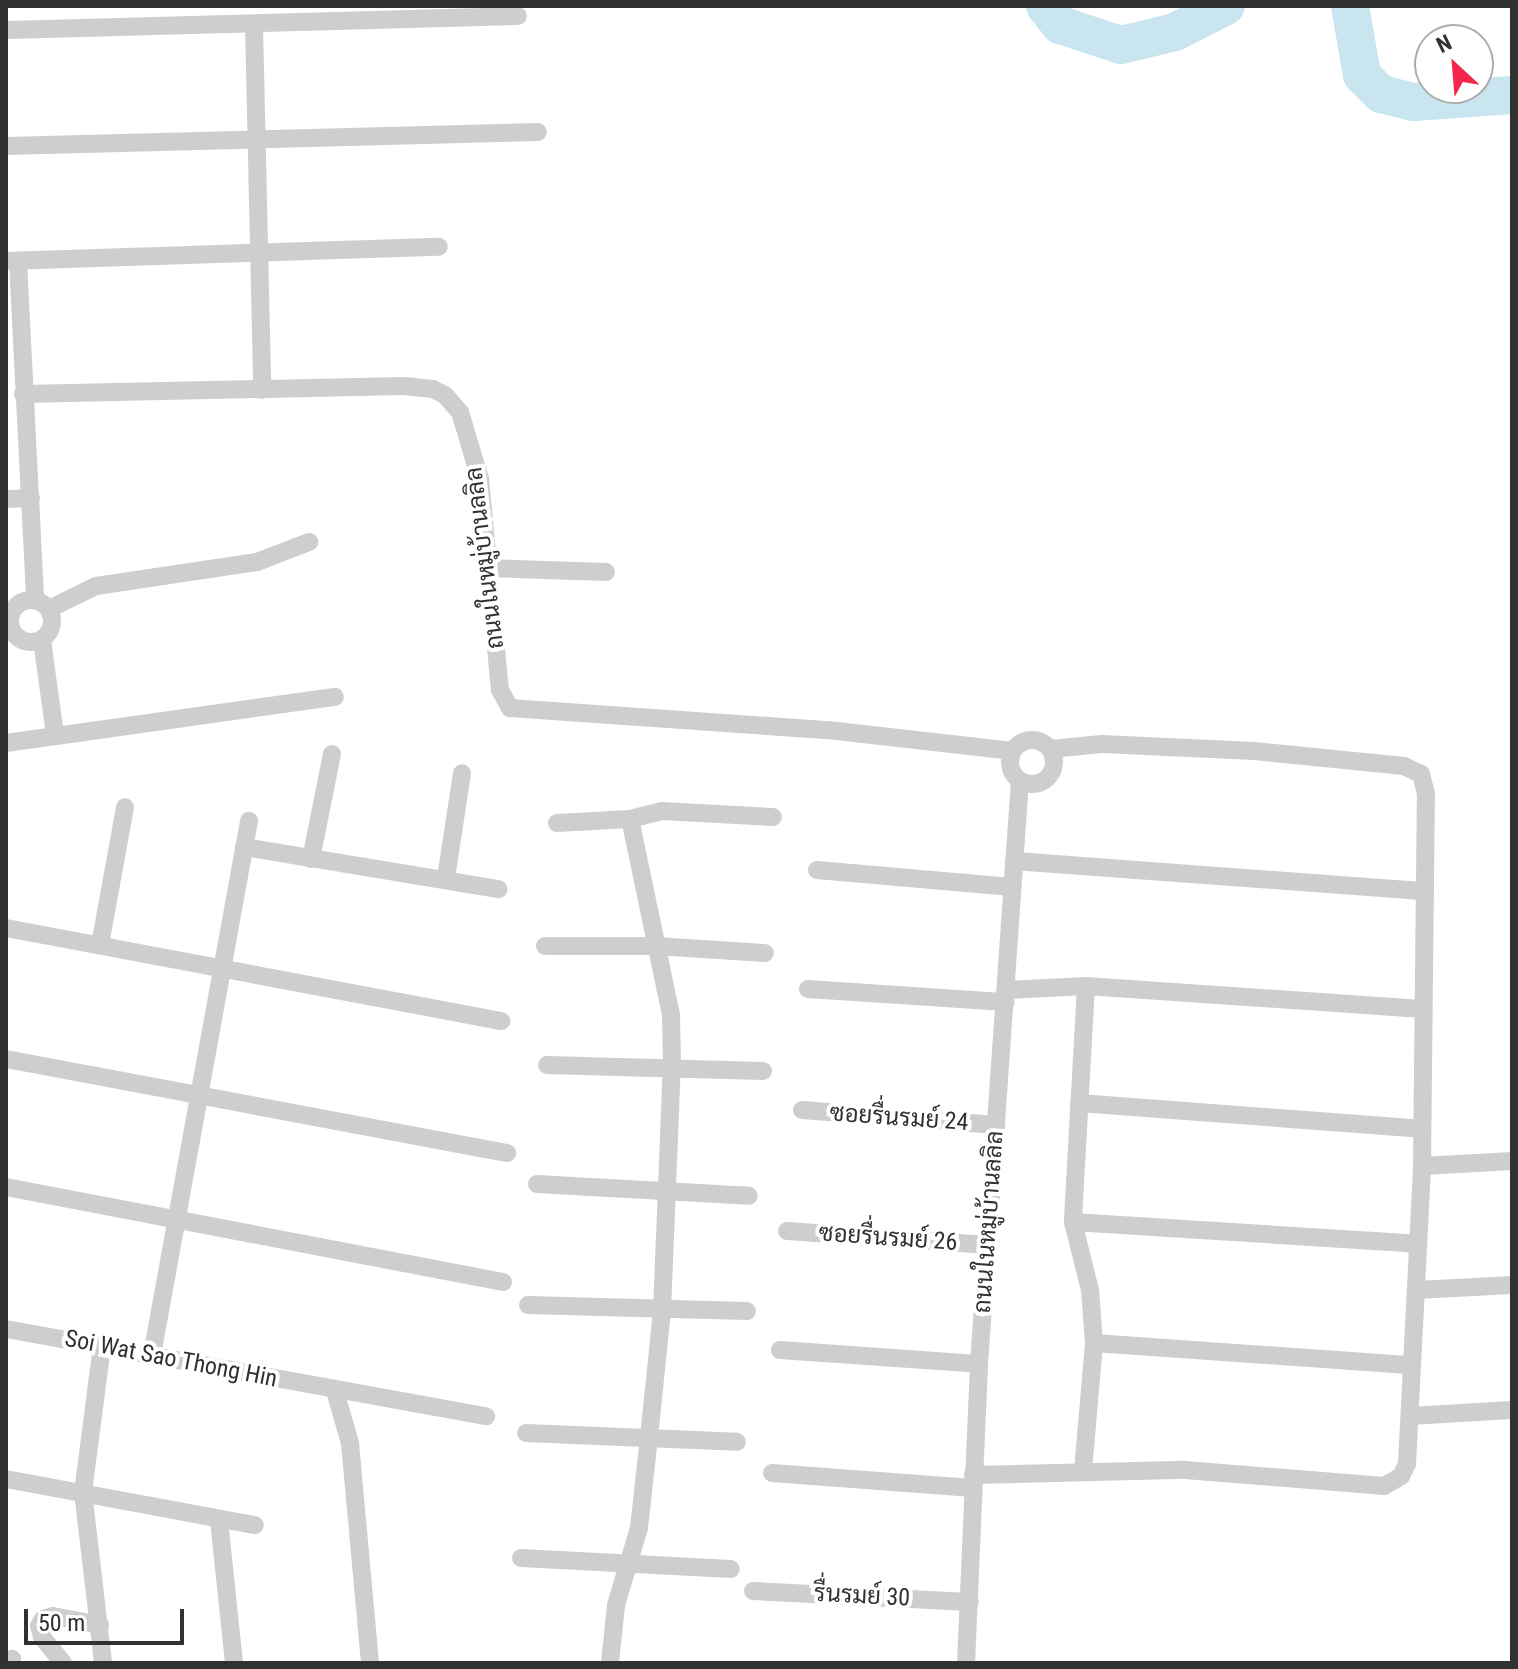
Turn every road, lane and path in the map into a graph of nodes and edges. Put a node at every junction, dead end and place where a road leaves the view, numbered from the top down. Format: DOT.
graph roads {
  1 [pos="435,13"];
  2 [pos="518,16"];
  3 [pos="254,25"];
  4 [pos="8,30"];
  5 [pos="538,132"];
  6 [pos="256,141"];
  7 [pos="6,146"];
  8 [pos="439,247"];
  9 [pos="257,253"];
  10 [pos="12,261"];
  11 [pos="17,385"];
  12 [pos="262,390"];
  13 [pos="31,498"];
  14 [pos="6,499"];
  15 [pos="309,542"];
  16 [pos="489,568"];
  17 [pos="606,572"];
  18 [pos="42,605"];
  19 [pos="8,613"];
  20 [pos="42,640"];
  21 [pos="335,697"];
  22 [pos="55,735"];
  23 [pos="6,743"];
  24 [pos="1050,749"];
  25 [pos="1013,751"];
  26 [pos="332,754"];
  27 [pos="462,773"];
  28 [pos="1020,781"];
  29 [pos="125,807"];
  30 [pos="773,817"];
  31 [pos="630,819"];
  32 [pos="249,821"];
  33 [pos="557,823"];
  34 [pos="244,847"];
  35 [pos="311,859"];
  36 [pos="1014,861"];
  37 [pos="817,870"];
  38 [pos="446,878"];
  39 [pos="1012,887"];
  40 [pos="499,889"];
  41 [pos="1425,891"];
  42 [pos="6,928"];
  43 [pos="100,945"];
  44 [pos="545,946"];
  45 [pos="656,946"];
  46 [pos="765,953"];
  47 [pos="223,967"];
  48 [pos="1086,986"];
  49 [pos="808,989"];
  50 [pos="1006,996"];
  51 [pos="1422,1009"];
  52 [pos="501,1021"];
  53 [pos="6,1059"];
  54 [pos="547,1065"];
  55 [pos="672,1066"];
  56 [pos="763,1071"];
  57 [pos="200,1096"];
  58 [pos="1079,1103"];
  59 [pos="802,1110"];
  60 [pos="996,1125"];
  61 [pos="1421,1129"];
  62 [pos="507,1153"];
  63 [pos="1512,1161"];
  64 [pos="1422,1166"];
  65 [pos="537,1184"];
  66 [pos="6,1187"];
  67 [pos="665,1193"];
  68 [pos="749,1196"];
  69 [pos="176,1220"];
  70 [pos="1073,1222"];
  71 [pos="787,1231"];
  72 [pos="1418,1244"];
  73 [pos="988,1245"];
  74 [pos="503,1282"];
  75 [pos="1512,1285"];
  76 [pos="1417,1290"];
  77 [pos="528,1305"];
  78 [pos="662,1311"];
  79 [pos="747,1311"];
  80 [pos="6,1329"];
  81 [pos="1094,1343"];
  82 [pos="102,1346"];
  83 [pos="780,1350"];
  84 [pos="152,1355"];
  85 [pos="979,1364"];
  86 [pos="1411,1365"];
  87 [pos="335,1391"];
  88 [pos="1512,1410"];
  89 [pos="486,1416"];
  90 [pos="1410,1416"];
  91 [pos="526,1433"];
  92 [pos="649,1437"];
  93 [pos="737,1442"];
  94 [pos="1083,1471"];
  95 [pos="772,1473"];
  96 [pos="6,1479"];
  97 [pos="972,1481"];
  98 [pos="83,1492"];
  99 [pos="219,1520"];
  100 [pos="255,1525"];
  101 [pos="521,1558"];
  102 [pos="627,1563"];
  103 [pos="731,1569"];
  104 [pos="753,1591"];
  105 [pos="970,1602"];
  106 [pos="100,1625"];
  107 [pos="63,1663"];
  108 [pos="103,1663"];
  109 [pos="234,1663"];
  110 [pos="370,1663"];
  111 [pos="610,1663"];
  112 [pos="966,1663"];
  1 -- 2 [label="street"];
  1 -- 3 [label="street"];
  3 -- 4 [label="street"];
  3 -- 6 [label="street"];
  5 -- 6 [label="street"];
  6 -- 7 [label="street"];
  6 -- 9 [label="street"];
  8 -- 9 [label="street"];
  9 -- 10 [label="street"];
  9 -- 12 [label="street"];
  10 -- 11 [label="street"];
  11 -- 12 [label="street, ถนนในหมู่บ้านลลิล"];
  11 -- 13 [label="street"];
  12 -- 16 [label="street, ถนนในหมู่บ้านลลิล"];
  13 -- 14 [label="street"];
  13 -- 18 [label="street"];
  15 -- 18 [label="street"];
  16 -- 17 [label="street"];
  16 -- 25 [label="street, ถนนในหมู่บ้านลลิล"];
  18 -- 19 [label="street"];
  18 -- 20 [label="street"];
  19 -- 20 [label="street"];
  20 -- 22 [label="street"];
  21 -- 22 [label="street"];
  22 -- 23 [label="street"];
  24 -- 25 [label="street"];
  24 -- 28 [label="street"];
  24 -- 41 [label="street"];
  25 -- 28 [label="street"];
  26 -- 35 [label="street"];
  27 -- 38 [label="street"];
  28 -- 36 [label="street, ถนนในหมู่บ้านลลิล"];
  29 -- 43 [label="street"];
  30 -- 31 [label="street"];
  31 -- 33 [label="street"];
  31 -- 45 [label="street"];
  32 -- 34 [label="street"];
  34 -- 35 [label="street"];
  34 -- 47 [label="street"];
  35 -- 38 [label="street"];
  36 -- 39 [label="street, ถนนในหมู่บ้านลลิล"];
  36 -- 41 [label="street"];
  37 -- 39 [label="street"];
  38 -- 40 [label="street"];
  39 -- 50 [label="street, ถนนในหมู่บ้านลลิล"];
  41 -- 51 [label="street"];
  42 -- 43 [label="street"];
  43 -- 47 [label="street"];
  44 -- 45 [label="street"];
  45 -- 46 [label="street"];
  45 -- 55 [label="street"];
  47 -- 52 [label="street"];
  47 -- 57 [label="street"];
  48 -- 50 [label="street"];
  48 -- 51 [label="street"];
  48 -- 58 [label="street"];
  49 -- 50 [label="street"];
  50 -- 60 [label="street, ถนนในหมู่บ้านลลิล"];
  51 -- 61 [label="street"];
  53 -- 57 [label="street"];
  54 -- 55 [label="street"];
  55 -- 56 [label="street"];
  55 -- 67 [label="street"];
  57 -- 62 [label="street"];
  57 -- 69 [label="street"];
  58 -- 61 [label="street"];
  58 -- 70 [label="street"];
  59 -- 60 [label="street, ซอยรื่นรมย์ 24"];
  60 -- 73 [label="street, ถนนในหมู่บ้านลลิล"];
  61 -- 64 [label="street"];
  63 -- 64 [label="street"];
  64 -- 72 [label="street"];
  65 -- 67 [label="street"];
  66 -- 69 [label="street"];
  67 -- 68 [label="street"];
  67 -- 78 [label="street"];
  69 -- 74 [label="street"];
  69 -- 84 [label="street"];
  70 -- 72 [label="street"];
  70 -- 81 [label="street"];
  71 -- 73 [label="street, ซอยรื่นรมย์ 26"];
  72 -- 76 [label="street"];
  73 -- 85 [label="street, ถนนในหมู่บ้านลลิล"];
  75 -- 76 [label="street"];
  76 -- 86 [label="street"];
  77 -- 78 [label="street"];
  78 -- 79 [label="street"];
  78 -- 92 [label="street"];
  80 -- 82 [label="street, Soi Wat Sao Thong Hin"];
  81 -- 86 [label="street"];
  81 -- 94 [label="street"];
  82 -- 84 [label="street, Soi Wat Sao Thong Hin"];
  82 -- 98 [label="street"];
  83 -- 85 [label="street"];
  84 -- 87 [label="street, Soi Wat Sao Thong Hin"];
  85 -- 97 [label="street, ถนนในหมู่บ้านลลิล"];
  86 -- 90 [label="street"];
  87 -- 89 [label="street, Soi Wat Sao Thong Hin"];
  87 -- 110 [label="street"];
  88 -- 90 [label="street"];
  90 -- 94 [label="street"];
  91 -- 92 [label="street"];
  92 -- 93 [label="street"];
  92 -- 102 [label="street"];
  94 -- 97 [label="street"];
  95 -- 97 [label="street"];
  96 -- 98 [label="street"];
  97 -- 105 [label="street, ถนนในหมู่บ้านลลิล"];
  98 -- 99 [label="street"];
  98 -- 106 [label="street"];
  99 -- 100 [label="street"];
  99 -- 109 [label="street"];
  101 -- 102 [label="street"];
  102 -- 103 [label="street"];
  102 -- 111 [label="street"];
  104 -- 105 [label="street, รื่นรมย์ 30"];
  105 -- 112 [label="street, ถนนในหมู่บ้านลลิล"];
  106 -- 107 [label="street"];
  106 -- 108 [label="street"];
}
